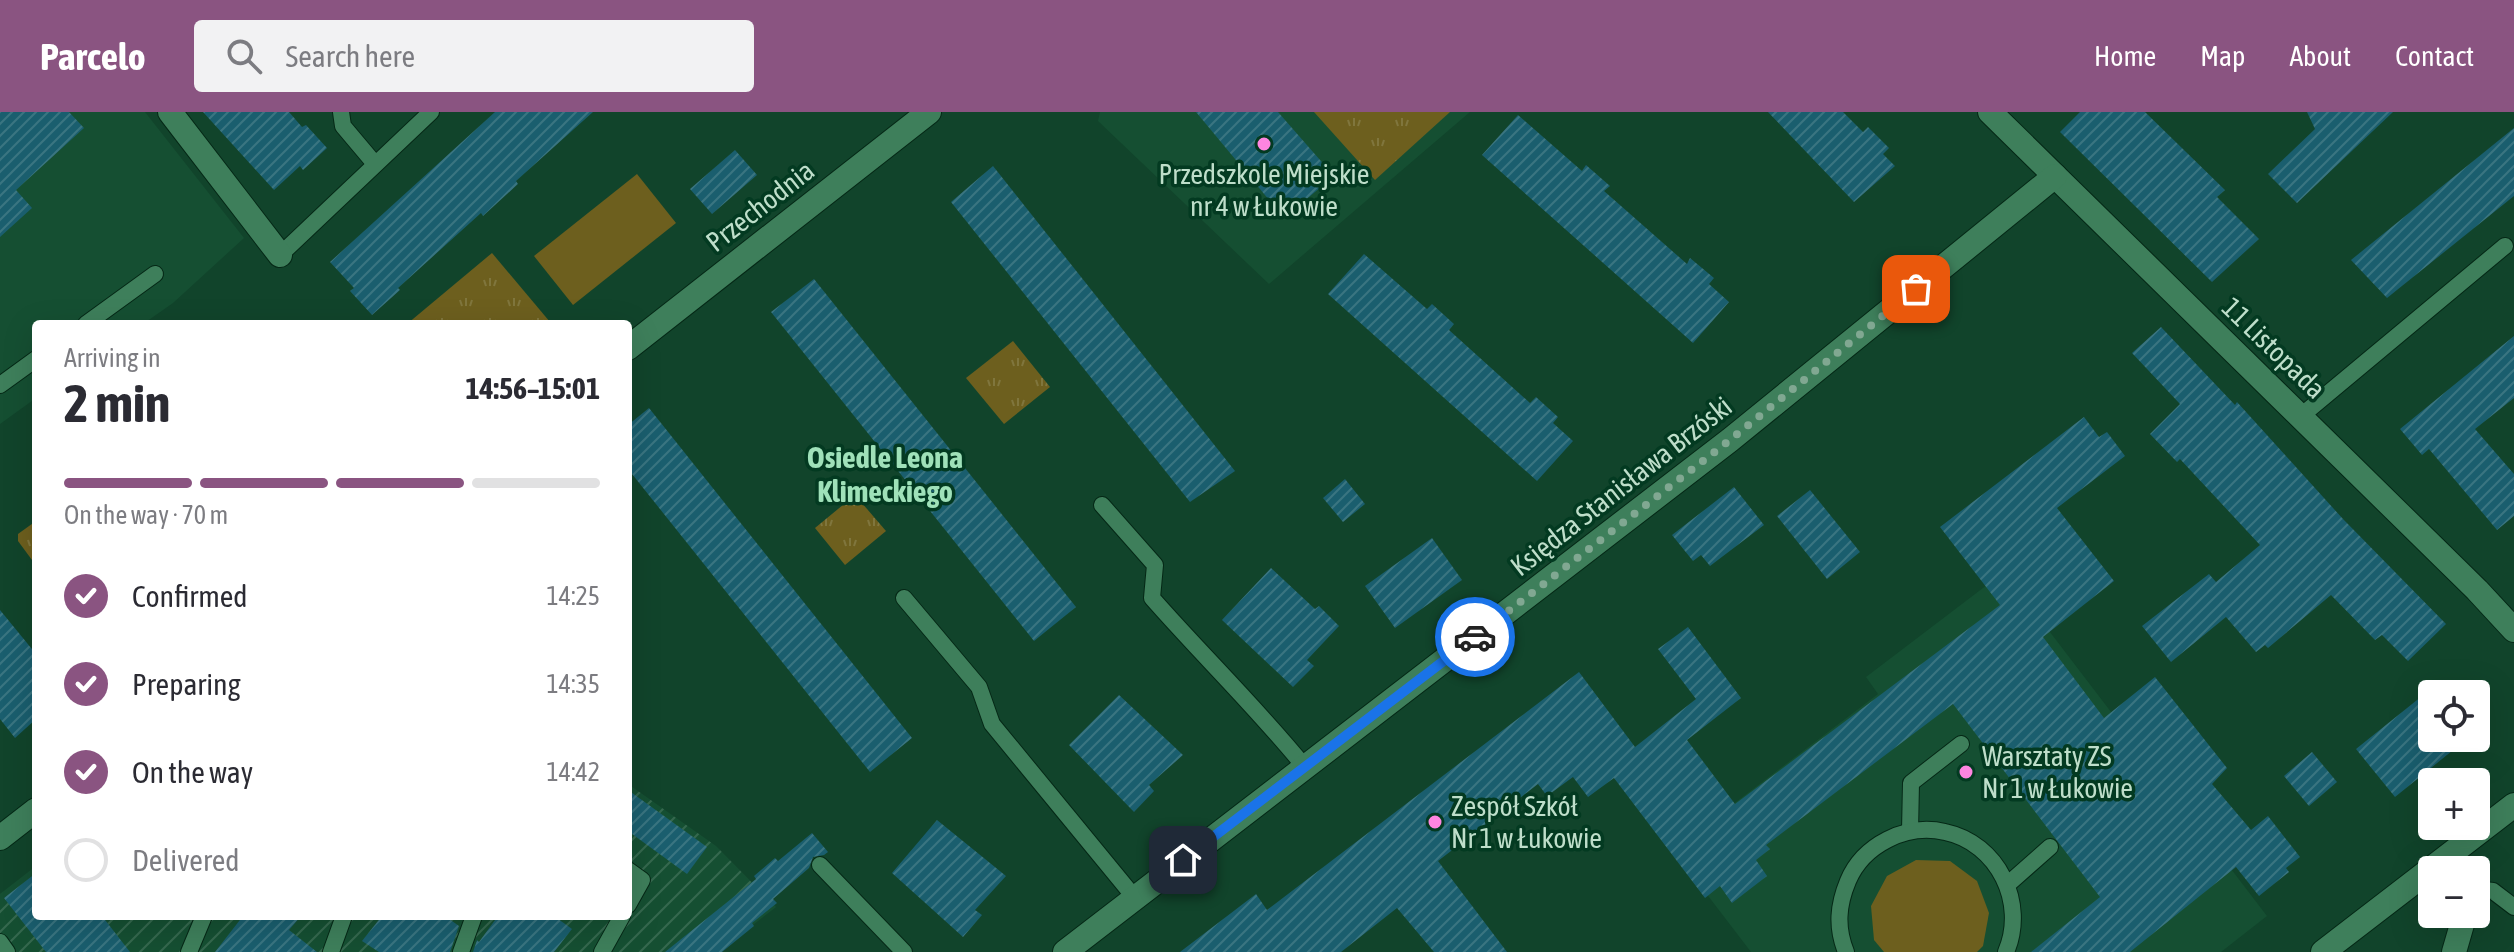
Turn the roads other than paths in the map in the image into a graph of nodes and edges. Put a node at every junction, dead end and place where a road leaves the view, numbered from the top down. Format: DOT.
graph roads {
  1 [pos="170,112"];
  2 [pos="341,112"];
  3 [pos="431,112"];
  4 [pos="929,112"];
  5 [pos="1990,112"];
  6 [pos="375,164"];
  7 [pos="2055,176"];
  8 [pos="2505,246"];
  9 [pos="280,255"];
  10 [pos="155,274"];
  11 [pos="92,320"];
  12 [pos="632,345"];
  13 [pos="32,362"];
  14 [pos="0,385"];
  15 [pos="2301,416"];
  16 [pos="1102,505"];
  17 [pos="904,598"];
  18 [pos="2514,630"];
  19 [pos="1961,744"];
  20 [pos="1304,766"];
  21 [pos="2514,805"];
  22 [pos="32,813"];
  23 [pos="1910,831"];
  24 [pos="0,838"];
  25 [pos="2050,847"];
  26 [pos="2460,856"];
  27 [pos="820,865"];
  28 [pos="632,873"];
  29 [pos="2007,885"];
  30 [pos="2418,886"];
  31 [pos="2490,891"];
  32 [pos="632,898"];
  33 [pos="1135,898"];
  34 [pos="2514,907"];
  35 [pos="202,920"];
  36 [pos="343,920"];
  37 [pos="473,920"];
  38 [pos="620,920"];
  39 [pos="2461,928"];
  40 [pos="0,942"];
  41 [pos="7,952"];
  42 [pos="189,952"];
  43 [pos="331,952"];
  44 [pos="461,952"];
  45 [pos="602,952"];
  46 [pos="904,952"];
  47 [pos="1065,952"];
  48 [pos="1846,952"];
  49 [pos="2006,952"];
  50 [pos="2323,952"];
  51 [pos="2454,952"];
  1 -- 9 [label="street"];
  2 -- 6 [label="lane"];
  3 -- 6 [label="lane"];
  4 -- 12 [label="street, Przechodnia"];
  5 -- 7 [label="street, 11 Listopada"];
  6 -- 9 [label="lane"];
  7 -- 15 [label="street, 11 Listopada"];
  7 -- 20 [label="street, Księdza Stanisława Brzóski"];
  8 -- 15 [label="lane"];
  10 -- 11 [label="lane"];
  13 -- 14 [label="lane"];
  15 -- 18 [label="street, 11 Listopada"];
  16 -- 20 [label="lane"];
  17 -- 33 [label="lane"];
  19 -- 23 [label="lane"];
  20 -- 33 [label="street, Księdza Stanisława Brzóski"];
  21 -- 26 [label="street"];
  22 -- 24 [label="street"];
  23 -- 29 [label="lane"];
  23 -- 48 [label="lane"];
  25 -- 29 [label="lane"];
  27 -- 46 [label="lane"];
  28 -- 32 [label="lane"];
  29 -- 49 [label="lane"];
  30 -- 50 [label="street"];
  31 -- 34 [label="lane"];
  33 -- 47 [label="street, Księdza Stanisława Brzóski"];
  35 -- 42 [label="lane"];
  36 -- 43 [label="lane"];
  37 -- 44 [label="lane"];
  38 -- 45 [label="lane"];
  39 -- 51 [label="street"];
  40 -- 41 [label="lane"];
}
